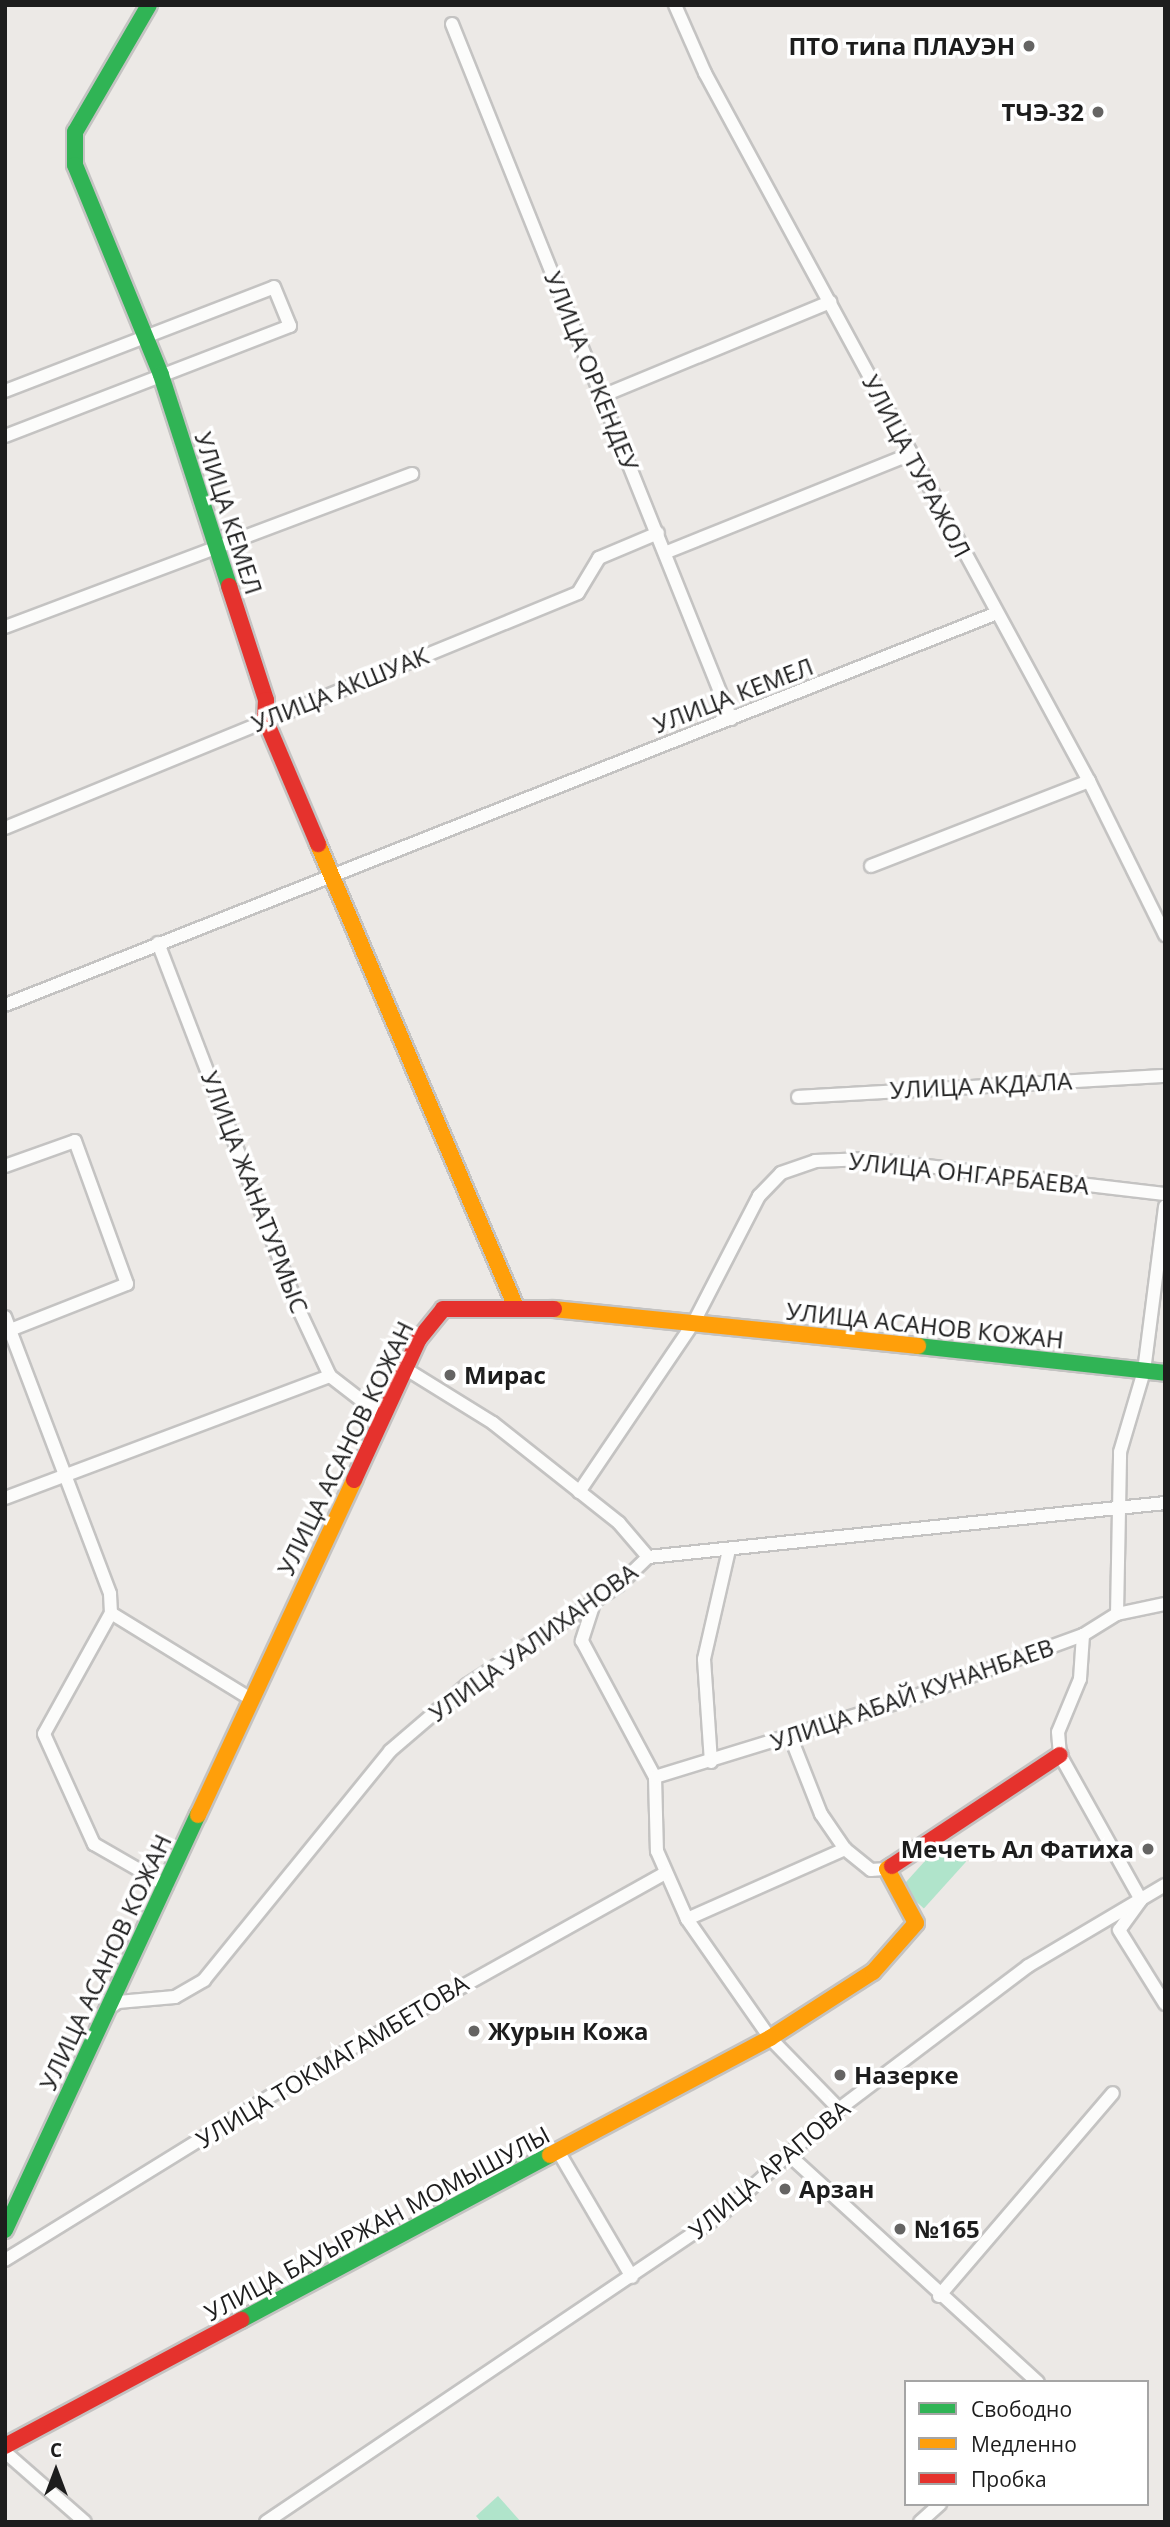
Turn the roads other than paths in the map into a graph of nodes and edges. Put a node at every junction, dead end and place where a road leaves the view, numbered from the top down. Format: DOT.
graph roads {
  1 [pos="149,5"];
  2 [pos="676,5"];
  3 [pos="452,23"];
  4 [pos="830,302"];
  5 [pos="147,336"];
  6 [pos="161,376"];
  7 [pos="5,391"];
  8 [pos="602,396"];
  9 [pos="5,436"];
  10 [pos="911,454"];
  11 [pos="412,474"];
  12 [pos="658,533"];
  13 [pos="216,546"];
  14 [pos="667,552"];
  15 [pos="997,613"];
  16 [pos="5,627"];
  17 [pos="265,719"];
  18 [pos="731,719"];
  19 [pos="1089,781"];
  20 [pos="5,828"];
  21 [pos="871,866"];
  22 [pos="328,877"];
  23 [pos="1164,930"];
  24 [pos="158,943"];
  25 [pos="5,1005"];
  26 [pos="1165,1076"];
  27 [pos="798,1097"];
  28 [pos="5,1166"];
  29 [pos="1165,1194"];
  30 [pos="1165,1206"];
  31 [pos="1158,1280"];
  32 [pos="515,1305"];
  33 [pos="5,1317"];
  34 [pos="694,1322"];
  35 [pos="8,1331"];
  36 [pos="406,1369"];
  37 [pos="1144,1371"];
  38 [pos="1165,1373"];
  39 [pos="330,1376"];
  40 [pos="383,1417"];
  41 [pos="65,1475"];
  42 [pos="579,1492"];
  43 [pos="5,1498"];
  44 [pos="1117,1503"];
  45 [pos="1165,1503"];
  46 [pos="728,1554"];
  47 [pos="648,1557"];
  48 [pos="595,1601"];
  49 [pos="1165,1604"];
  50 [pos="111,1614"];
  51 [pos="1117,1614"];
  52 [pos="1083,1635"];
  53 [pos="251,1699"];
  54 [pos="791,1738"];
  55 [pos="1060,1755"];
  56 [pos="712,1762"];
  57 [pos="655,1777"];
  58 [pos="845,1849"];
  59 [pos="887,1869"];
  60 [pos="666,1873"];
  61 [pos="1165,1885"];
  62 [pos="167,1886"];
  63 [pos="1141,1900"];
  64 [pos="687,1919"];
  65 [pos="1165,2004"];
  66 [pos="107,2010"];
  67 [pos="771,2038"];
  68 [pos="1113,2093"];
  69 [pos="839,2109"];
  70 [pos="558,2151"];
  71 [pos="789,2155"];
  72 [pos="5,2230"];
  73 [pos="5,2260"];
  74 [pos="632,2277"];
  75 [pos="939,2296"];
  76 [pos="1036,2380"];
  77 [pos="5,2446"];
  78 [pos="5,2452"];
  79 [pos="938,2506"];
  80 [pos="85,2522"];
  81 [pos="266,2522"];
  82 [pos="920,2522"];
  1 -- 5 [label="street, УЛИЦА КЕМЕЛ"];
  2 -- 4 [label="street, УЛИЦА ТУРАЖОЛ"];
  3 -- 8 [label="street, УЛИЦА ОРКЕНДЕУ"];
  4 -- 8 [label="street"];
  4 -- 10 [label="street, УЛИЦА ТУРАЖОЛ"];
  5 -- 6 [label="street, УЛИЦА КЕМЕЛ"];
  5 -- 6 [label="street"];
  5 -- 7 [label="street"];
  6 -- 9 [label="street"];
  6 -- 13 [label="street, УЛИЦА КЕМЕЛ"];
  8 -- 12 [label="street, УЛИЦА ОРКЕНДЕУ"];
  10 -- 14 [label="street"];
  10 -- 15 [label="street, УЛИЦА ТУРАЖОЛ"];
  11 -- 13 [label="street"];
  12 -- 14 [label="street, УЛИЦА ОРКЕНДЕУ"];
  12 -- 17 [label="street, УЛИЦА АКШУАК"];
  13 -- 16 [label="street"];
  13 -- 17 [label="street, УЛИЦА КЕМЕЛ"];
  14 -- 18 [label="street, УЛИЦА ОРКЕНДЕУ"];
  15 -- 18 [label="street, УЛИЦА КЕМЕЛ"];
  15 -- 19 [label="street, УЛИЦА ТУРАЖОЛ"];
  17 -- 20 [label="street, УЛИЦА АКШУАК"];
  17 -- 22 [label="street, УЛИЦА КЕМЕЛ"];
  18 -- 22 [label="street, УЛИЦА КЕМЕЛ"];
  19 -- 21 [label="street"];
  19 -- 23 [label="street, УЛИЦА ТУРАЖОЛ"];
  22 -- 24 [label="street, УЛИЦА КЕМЕЛ"];
  22 -- 32 [label="street, УЛИЦА КЕМЕЛ"];
  24 -- 25 [label="street, УЛИЦА КЕМЕЛ"];
  24 -- 39 [label="street, УЛИЦА ЖАНАТУРМЫС"];
  26 -- 27 [label="street, УЛИЦА АКДАЛА"];
  28 -- 35 [label="street"];
  29 -- 34 [label="street, УЛИЦА ОНГАРБАЕВА"];
  30 -- 31 [label="street"];
  31 -- 37 [label="street"];
  32 -- 34 [label="street, УЛИЦА АСАНОВ КОЖАН"];
  32 -- 36 [label="street, УЛИЦА АСАНОВ КОЖАН"];
  33 -- 35 [label="street"];
  34 -- 37 [label="street, УЛИЦА АСАНОВ КОЖАН"];
  34 -- 42 [label="street, УЛИЦА ОНГАРБАЕВА"];
  35 -- 41 [label="street"];
  36 -- 40 [label="street, УЛИЦА АСАНОВ КОЖАН"];
  36 -- 42 [label="street"];
  37 -- 38 [label="street, УЛИЦА АСАНОВ КОЖАН"];
  37 -- 44 [label="street"];
  39 -- 40 [label="street"];
  39 -- 41 [label="street"];
  40 -- 53 [label="street, УЛИЦА АСАНОВ КОЖАН"];
  41 -- 43 [label="street"];
  41 -- 50 [label="street"];
  42 -- 47 [label="street"];
  44 -- 45 [label="street, УЛИЦА УАЛИХАНОВА"];
  44 -- 46 [label="street, УЛИЦА УАЛИХАНОВА"];
  44 -- 51 [label="street"];
  46 -- 47 [label="street, УЛИЦА УАЛИХАНОВА"];
  46 -- 56 [label="street"];
  47 -- 48 [label="street, УЛИЦА УАЛИХАНОВА"];
  48 -- 57 [label="street"];
  48 -- 66 [label="street, УЛИЦА УАЛИХАНОВА"];
  49 -- 51 [label="street, УЛИЦА АБАЙ КУНАНБАЕВ"];
  50 -- 53 [label="street"];
  50 -- 62 [label="street"];
  51 -- 52 [label="street, УЛИЦА АБАЙ КУНАНБАЕВ"];
  52 -- 54 [label="street, УЛИЦА АБАЙ КУНАНБАЕВ"];
  52 -- 55 [label="street"];
  53 -- 62 [label="street, УЛИЦА АСАНОВ КОЖАН"];
  54 -- 56 [label="street, УЛИЦА АБАЙ КУНАНБАЕВ"];
  54 -- 58 [label="street"];
  55 -- 59 [label="street"];
  55 -- 63 [label="street"];
  56 -- 57 [label="street, УЛИЦА АБАЙ КУНАНБАЕВ"];
  57 -- 60 [label="street"];
  58 -- 59 [label="street"];
  58 -- 64 [label="street"];
  59 -- 67 [label="street, УЛИЦА БАУЫРЖАН МОМЫШУЛЫ"];
  60 -- 64 [label="street"];
  60 -- 73 [label="street, УЛИЦА ТОКМАГАМБЕТОВА"];
  61 -- 63 [label="street, УЛИЦА АРАПОВА"];
  62 -- 66 [label="street, УЛИЦА АСАНОВ КОЖАН"];
  63 -- 65 [label="street"];
  63 -- 69 [label="street, УЛИЦА АРАПОВА"];
  64 -- 67 [label="street"];
  66 -- 72 [label="street, УЛИЦА АСАНОВ КОЖАН"];
  67 -- 69 [label="street"];
  67 -- 70 [label="street, УЛИЦА БАУЫРЖАН МОМЫШУЛЫ"];
  68 -- 75 [label="street"];
  69 -- 71 [label="street, УЛИЦА АРАПОВА"];
  70 -- 74 [label="street"];
  70 -- 77 [label="street, УЛИЦА БАУЫРЖАН МОМЫШУЛЫ"];
  71 -- 74 [label="street, УЛИЦА АРАПОВА"];
  71 -- 75 [label="street"];
  74 -- 81 [label="street, УЛИЦА АРАПОВА"];
  75 -- 76 [label="street"];
  78 -- 80 [label="street"];
  79 -- 82 [label="street"];
}
